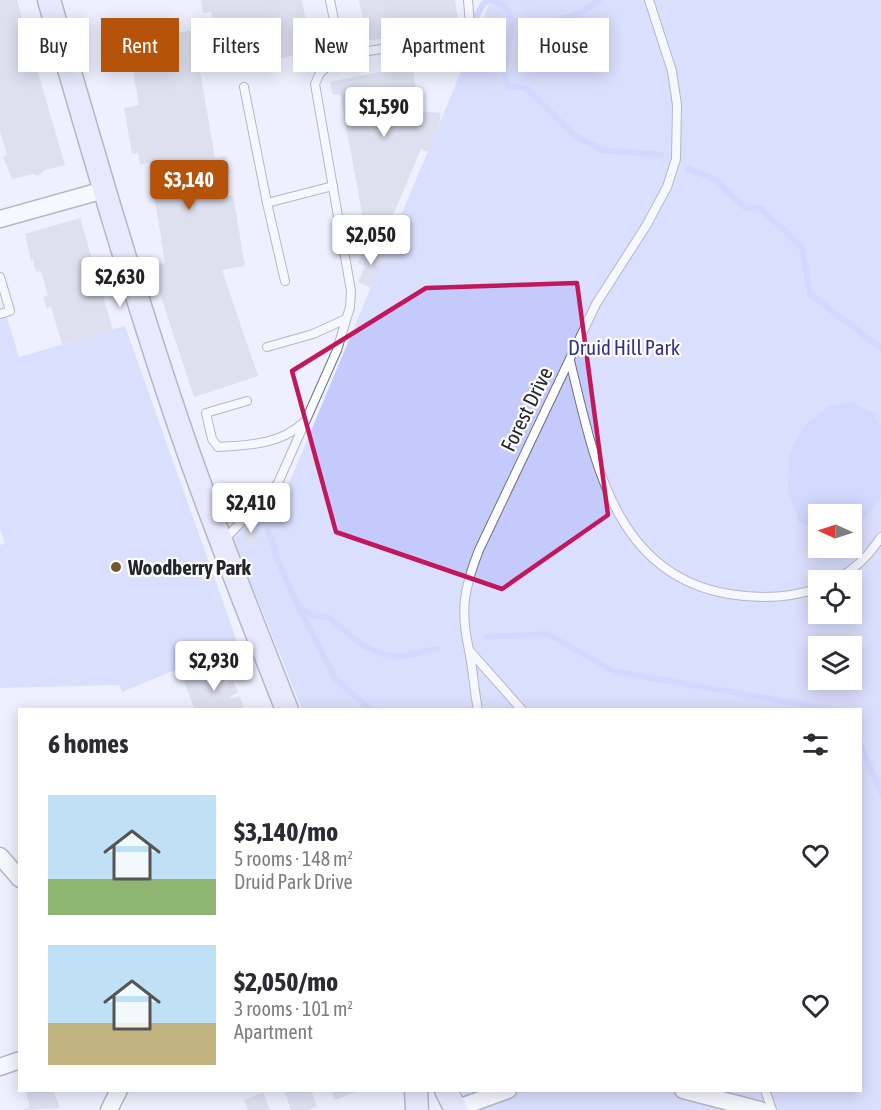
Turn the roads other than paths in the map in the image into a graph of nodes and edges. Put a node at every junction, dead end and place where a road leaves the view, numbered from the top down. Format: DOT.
graph roads {
  1 [pos="49,0"];
  2 [pos="330,0"];
  3 [pos="468,0"];
  4 [pos="649,0"];
  5 [pos="333,18"];
  6 [pos="369,51"];
  7 [pos="321,72"];
  8 [pos="244,87"];
  9 [pos="333,186"];
  10 [pos="104,190"];
  11 [pos="267,203"];
  12 [pos="0,219"];
  13 [pos="0,278"];
  14 [pos="285,281"];
  15 [pos="0,314"];
  16 [pos="346,319"];
  17 [pos="267,347"];
  18 [pos="570,361"];
  19 [pos="247,401"];
  20 [pos="305,421"];
  21 [pos="881,537"];
  22 [pos="221,543"];
  23 [pos="854,570"];
  24 [pos="808,592"];
  25 [pos="469,650"];
  26 [pos="286,708"];
  27 [pos="478,708"];
  28 [pos="520,708"];
  29 [pos="0,856"];
  30 [pos="18,877"];
  31 [pos="18,1060"];
  32 [pos="0,1067"];
  33 [pos="118,1092"];
  34 [pos="416,1092"];
  35 [pos="501,1092"];
  36 [pos="691,1092"];
  37 [pos="766,1092"];
  38 [pos="453,1105"];
  39 [pos="109,1110"];
  40 [pos="417,1110"];
  41 [pos="760,1110"];
  42 [pos="772,1110"];
  1 -- 10 [label="main road"];
  2 -- 5 [label="lane"];
  3 -- 6 [label="lane"];
  4 -- 18 [label="lane, Forest Drive"];
  7 -- 9 [label="lane"];
  8 -- 11 [label="lane"];
  9 -- 11 [label="lane"];
  9 -- 16 [label="lane"];
  10 -- 12 [label="street"];
  10 -- 22 [label="main road"];
  11 -- 14 [label="lane"];
  13 -- 15 [label="lane"];
  16 -- 17 [label="lane"];
  16 -- 20 [label="lane"];
  18 -- 24 [label="lane"];
  18 -- 25 [label="lane, Forest Drive"];
  19 -- 20 [label="lane"];
  20 -- 22 [label="lane"];
  21 -- 23 [label="lane"];
  22 -- 26 [label="main road"];
  25 -- 27 [label="lane, Forest Drive"];
  25 -- 28 [label="lane"];
  29 -- 30 [label="street"];
  31 -- 32 [label="street"];
  33 -- 39 [label="street"];
  34 -- 40 [label="main road"];
  35 -- 38 [label="street"];
  36 -- 41 [label="street"];
  37 -- 42 [label="lane"];
}
